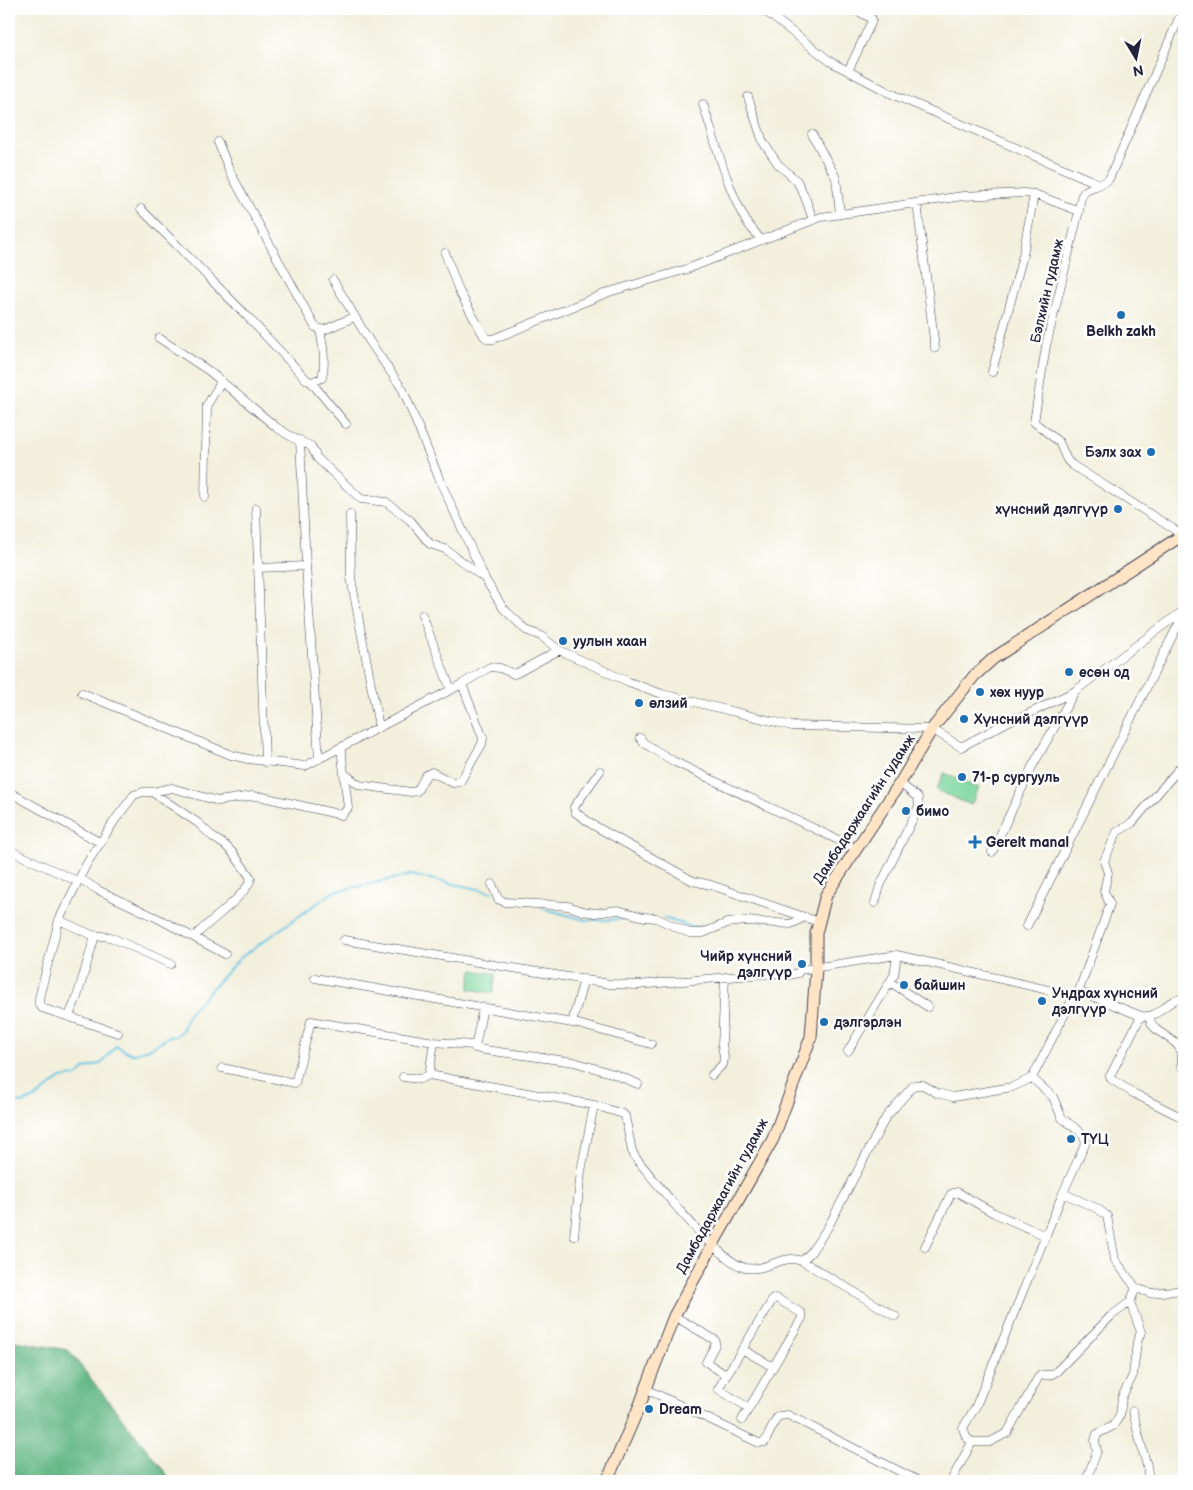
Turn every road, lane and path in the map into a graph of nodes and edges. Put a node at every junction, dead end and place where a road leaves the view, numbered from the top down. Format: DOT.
graph roads {
  1 [pos="758,9"];
  2 [pos="854,9"];
  3 [pos="1183,9"];
  4 [pos="848,71"];
  5 [pos="748,97"];
  6 [pos="703,104"];
  7 [pos="812,134"];
  8 [pos="218,142"];
  9 [pos="1099,184"];
  10 [pos="1034,194"];
  11 [pos="917,203"];
  12 [pos="141,209"];
  13 [pos="1079,211"];
  14 [pos="840,213"];
  15 [pos="813,220"];
  16 [pos="760,239"];
  17 [pos="445,253"];
  18 [pos="333,280"];
  19 [pos="354,317"];
  20 [pos="320,330"];
  21 [pos="159,338"];
  22 [pos="935,348"];
  23 [pos="992,372"];
  24 [pos="221,382"];
  25 [pos="311,382"];
  26 [pos="346,424"];
  27 [pos="300,440"];
  28 [pos="205,497"];
  29 [pos="256,508"];
  30 [pos="350,514"];
  31 [pos="1184,534"];
  32 [pos="306,566"];
  33 [pos="258,568"];
  34 [pos="485,578"];
  35 [pos="1184,610"];
  36 [pos="1184,614"];
  37 [pos="422,615"];
  38 [pos="559,650"];
  39 [pos="462,684"];
  40 [pos="451,690"];
  41 [pos="1075,691"];
  42 [pos="82,694"];
  43 [pos="379,727"];
  44 [pos="932,730"];
  45 [pos="640,738"];
  46 [pos="341,748"];
  47 [pos="320,759"];
  48 [pos="265,762"];
  49 [pos="1184,764"];
  50 [pos="600,771"];
  51 [pos="344,773"];
  52 [pos="900,783"];
  53 [pos="9,792"];
  54 [pos="152,792"];
  55 [pos="101,843"];
  56 [pos="857,849"];
  57 [pos="9,850"];
  58 [pos="992,852"];
  59 [pos="78,880"];
  60 [pos="493,887"];
  61 [pos="875,904"];
  62 [pos="805,917"];
  63 [pos="59,920"];
  64 [pos="819,922"];
  65 [pos="1027,926"];
  66 [pos="95,936"];
  67 [pos="194,937"];
  68 [pos="344,940"];
  69 [pos="225,954"];
  70 [pos="897,955"];
  71 [pos="171,964"];
  72 [pos="816,969"];
  73 [pos="725,977"];
  74 [pos="315,978"];
  75 [pos="584,979"];
  76 [pos="890,982"];
  77 [pos="1076,995"];
  78 [pos="1184,997"];
  79 [pos="928,1007"];
  80 [pos="482,1008"];
  81 [pos="68,1016"];
  82 [pos="1145,1017"];
  83 [pos="572,1023"];
  84 [pos="118,1033"];
  85 [pos="434,1042"];
  86 [pos="651,1044"];
  87 [pos="475,1048"];
  88 [pos="848,1051"];
  89 [pos="1181,1066"];
  90 [pos="222,1068"];
  91 [pos="429,1075"];
  92 [pos="712,1075"];
  93 [pos="403,1077"];
  94 [pos="1032,1078"];
  95 [pos="638,1084"];
  96 [pos="594,1105"];
  97 [pos="1177,1115"];
  98 [pos="1063,1193"];
  99 [pos="574,1236"];
  100 [pos="1046,1236"];
  101 [pos="712,1246"];
  102 [pos="925,1247"];
  103 [pos="802,1261"];
  104 [pos="1136,1288"];
  105 [pos="1184,1290"];
  106 [pos="1130,1302"];
  107 [pos="674,1316"];
  108 [pos="895,1316"];
  109 [pos="742,1349"];
  110 [pos="773,1367"];
  111 [pos="726,1375"];
  112 [pos="646,1389"];
  113 [pos="749,1408"];
  114 [pos="1133,1411"];
  115 [pos="742,1420"];
  116 [pos="972,1442"];
  117 [pos="607,1481"];
  118 [pos="919,1481"];
  119 [pos="951,1481"];
  120 [pos="1086,1481"];
  121 [pos="1149,1481"];
  1 -- 4 [label="street"];
  2 -- 4 [label="street"];
  3 -- 9 [label="street, Бэлхийн гудамж"];
  4 -- 9 [label="street"];
  5 -- 15 [label="street"];
  6 -- 16 [label="street"];
  7 -- 14 [label="street"];
  8 -- 20 [label="street"];
  9 -- 13 [label="street, Бэлхийн гудамж"];
  10 -- 11 [label="street"];
  10 -- 13 [label="street"];
  10 -- 23 [label="street"];
  11 -- 14 [label="street"];
  11 -- 22 [label="street"];
  12 -- 25 [label="street"];
  13 -- 31 [label="street, Бэлхийн гудамж"];
  14 -- 15 [label="street"];
  15 -- 16 [label="street"];
  16 -- 17 [label="street"];
  18 -- 19 [label="street"];
  19 -- 20 [label="street"];
  19 -- 34 [label="street"];
  20 -- 25 [label="street"];
  21 -- 24 [label="street"];
  24 -- 27 [label="street"];
  24 -- 28 [label="street"];
  25 -- 26 [label="street"];
  27 -- 32 [label="street"];
  27 -- 34 [label="street"];
  29 -- 33 [label="street"];
  30 -- 43 [label="street"];
  31 -- 44 [label="main road, Дамбадаржаагийн гудамж"];
  32 -- 33 [label="street"];
  32 -- 47 [label="street"];
  33 -- 48 [label="street"];
  34 -- 38 [label="street"];
  35 -- 41 [label="street"];
  36 -- 65 [label="street"];
  37 -- 40 [label="street"];
  38 -- 39 [label="street"];
  38 -- 44 [label="street"];
  39 -- 40 [label="street"];
  39 -- 51 [label="street"];
  40 -- 43 [label="street"];
  41 -- 44 [label="street"];
  41 -- 58 [label="street"];
  42 -- 48 [label="street"];
  43 -- 46 [label="street"];
  44 -- 52 [label="main road, Дамбадаржаагийн гудамж"];
  45 -- 56 [label="street"];
  46 -- 47 [label="street"];
  46 -- 51 [label="street"];
  47 -- 48 [label="street"];
  49 -- 77 [label="street"];
  50 -- 62 [label="street"];
  51 -- 54 [label="street"];
  52 -- 56 [label="main road, Дамбадаржаагийн гудамж"];
  52 -- 61 [label="street"];
  53 -- 55 [label="street"];
  54 -- 55 [label="street"];
  54 -- 67 [label="street"];
  55 -- 59 [label="street"];
  56 -- 64 [label="main road, Дамбадаржаагийн гудамж"];
  57 -- 59 [label="street"];
  59 -- 63 [label="street"];
  59 -- 67 [label="street"];
  60 -- 62 [label="street"];
  62 -- 64 [label="street"];
  63 -- 66 [label="street"];
  63 -- 81 [label="street"];
  64 -- 72 [label="main road, Дамбадаржаагийн гудамж"];
  66 -- 71 [label="street"];
  66 -- 81 [label="street"];
  67 -- 69 [label="street"];
  68 -- 75 [label="street"];
  70 -- 72 [label="street"];
  70 -- 76 [label="street"];
  70 -- 77 [label="street"];
  72 -- 73 [label="street"];
  72 -- 101 [label="main road, Дамбадаржаагийн гудамж"];
  73 -- 75 [label="street"];
  73 -- 92 [label="street"];
  74 -- 80 [label="street"];
  75 -- 83 [label="street"];
  76 -- 79 [label="street"];
  76 -- 88 [label="street"];
  77 -- 82 [label="street"];
  77 -- 94 [label="street"];
  78 -- 82 [label="street"];
  80 -- 83 [label="street"];
  80 -- 87 [label="street"];
  81 -- 84 [label="street"];
  82 -- 89 [label="street"];
  82 -- 97 [label="street"];
  83 -- 86 [label="street"];
  85 -- 87 [label="street"];
  85 -- 90 [label="street"];
  85 -- 91 [label="street"];
  87 -- 95 [label="street"];
  91 -- 93 [label="street"];
  91 -- 96 [label="street"];
  94 -- 98 [label="street"];
  94 -- 103 [label="street"];
  96 -- 99 [label="street"];
  96 -- 101 [label="street"];
  98 -- 100 [label="street"];
  98 -- 104 [label="street"];
  100 -- 102 [label="street"];
  100 -- 116 [label="street"];
  101 -- 103 [label="street"];
  101 -- 107 [label="main road, Дамбадаржаагийн гудамж"];
  103 -- 108 [label="street"];
  104 -- 105 [label="street"];
  104 -- 106 [label="street"];
  106 -- 116 [label="street"];
  106 -- 120 [label="street"];
  107 -- 111 [label="street"];
  107 -- 112 [label="main road, Дамбадаржаагийн гудамж"];
  109 -- 110 [label="street"];
  109 -- 110 [label="street"];
  109 -- 111 [label="street"];
  110 -- 113 [label="street"];
  111 -- 113 [label="street"];
  112 -- 117 [label="main road, Дамбадаржаагийн гудамж"];
  112 -- 118 [label="street"];
  113 -- 115 [label="street"];
  114 -- 121 [label="street"];
  116 -- 119 [label="street"];
}
